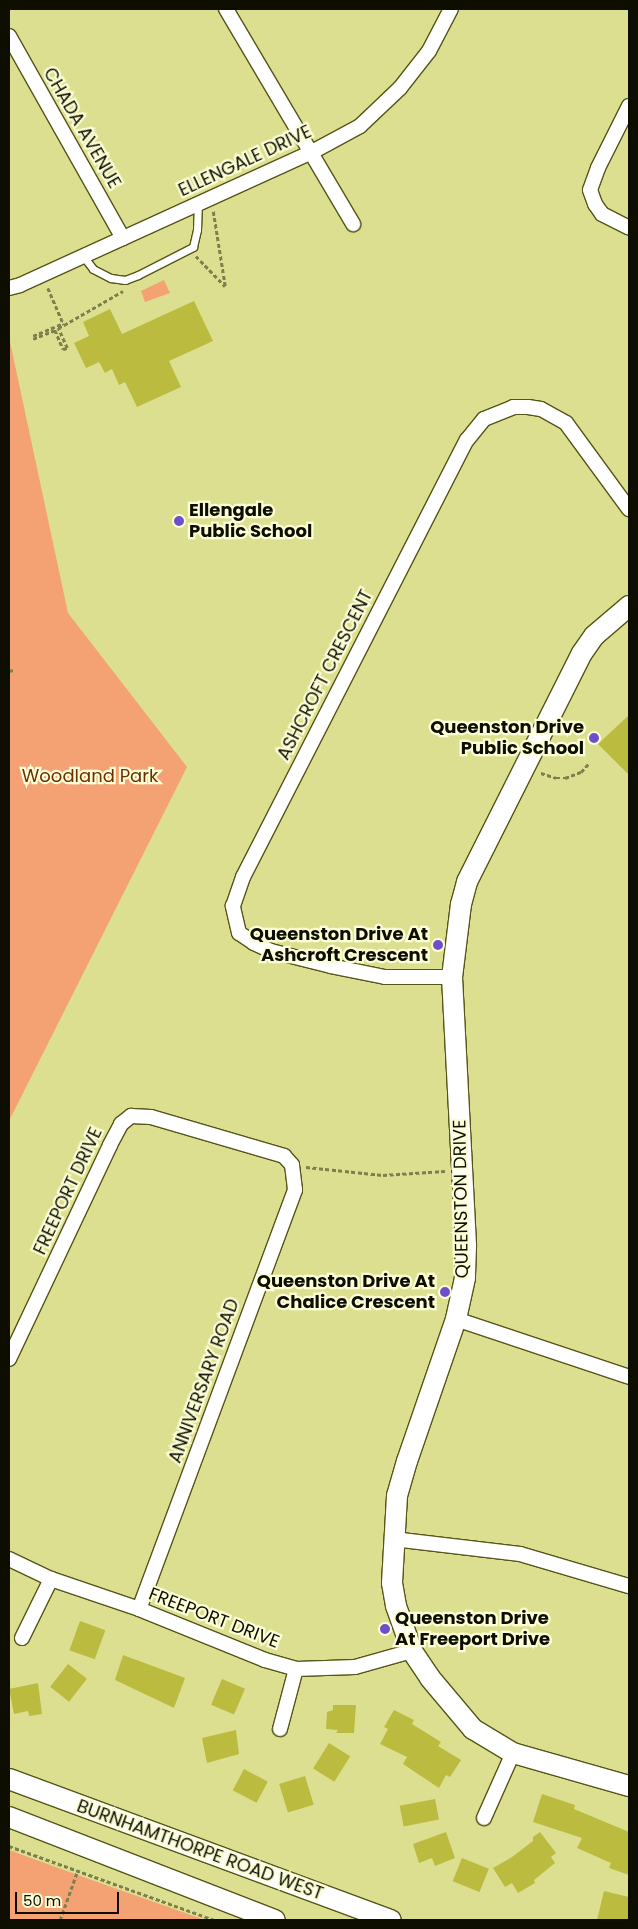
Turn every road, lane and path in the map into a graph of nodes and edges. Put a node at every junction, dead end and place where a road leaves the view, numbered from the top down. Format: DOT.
graph roads {
  1 [pos="226,9"];
  2 [pos="451,9"];
  3 [pos="9,36"];
  4 [pos="629,106"];
  5 [pos="312,152"];
  6 [pos="211,198"];
  7 [pos="198,204"];
  8 [pos="353,224"];
  9 [pos="629,228"];
  10 [pos="123,238"];
  11 [pos="83,256"];
  12 [pos="196,256"];
  13 [pos="42,275"];
  14 [pos="9,288"];
  15 [pos="56,307"];
  16 [pos="33,338"];
  17 [pos="629,509"];
  18 [pos="629,606"];
  19 [pos="14,670"];
  20 [pos="9,671"];
  21 [pos="590,762"];
  22 [pos="524,767"];
  23 [pos="452,977"];
  24 [pos="292,1166"];
  25 [pos="462,1170"];
  26 [pos="456,1319"];
  27 [pos="9,1359"];
  28 [pos="629,1377"];
  29 [pos="394,1539"];
  30 [pos="9,1559"];
  31 [pos="51,1579"];
  32 [pos="629,1586"];
  33 [pos="139,1609"];
  34 [pos="22,1638"];
  35 [pos="412,1651"];
  36 [pos="296,1669"];
  37 [pos="280,1729"];
  38 [pos="513,1753"];
  39 [pos="9,1779"];
  40 [pos="629,1786"];
  41 [pos="9,1817"];
  42 [pos="484,1818"];
  43 [pos="9,1846"];
  44 [pos="77,1872"];
  45 [pos="60,1920"];
  46 [pos="214,1920"];
  47 [pos="275,1920"];
  48 [pos="391,1920"];
  1 -- 5 [label="street"];
  2 -- 5 [label="street, ELLENGALE DRIVE"];
  3 -- 10 [label="street, CHADA AVENUE"];
  4 -- 9 [label="street"];
  5 -- 6 [label="street, ELLENGALE DRIVE"];
  5 -- 8 [label="street"];
  6 -- 7 [label="street, ELLENGALE DRIVE"];
  6 -- 12 [label="path"];
  7 -- 10 [label="street, ELLENGALE DRIVE"];
  7 -- 11 [label="lane"];
  10 -- 11 [label="street, ELLENGALE DRIVE"];
  11 -- 13 [label="street, ELLENGALE DRIVE"];
  13 -- 14 [label="street, ELLENGALE DRIVE"];
  13 -- 15 [label="path"];
  16 -- 16 [label="path"];
  17 -- 23 [label="street, ASHCROFT CRESCENT"];
  18 -- 22 [label="street, QUEENSTON DRIVE"];
  19 -- 20 [label="path"];
  21 -- 22 [label="path"];
  22 -- 23 [label="street, QUEENSTON DRIVE"];
  23 -- 25 [label="street, QUEENSTON DRIVE"];
  24 -- 25 [label="path"];
  24 -- 27 [label="street, FREEPORT DRIVE"];
  24 -- 33 [label="street, ANNIVERSARY ROAD"];
  25 -- 26 [label="street, QUEENSTON DRIVE"];
  26 -- 28 [label="street"];
  26 -- 29 [label="street, QUEENSTON DRIVE"];
  29 -- 32 [label="street"];
  29 -- 35 [label="street, QUEENSTON DRIVE"];
  30 -- 31 [label="street, FREEPORT DRIVE"];
  31 -- 33 [label="street, FREEPORT DRIVE"];
  31 -- 34 [label="street"];
  33 -- 36 [label="street, FREEPORT DRIVE"];
  35 -- 36 [label="street, FREEPORT DRIVE"];
  35 -- 38 [label="street, QUEENSTON DRIVE"];
  36 -- 37 [label="street"];
  38 -- 40 [label="street, QUEENSTON DRIVE"];
  38 -- 42 [label="street"];
  39 -- 48 [label="street, BURNHAMTHORPE ROAD WEST"];
  41 -- 47 [label="street, BURNHAMTHORPE ROAD WEST"];
  43 -- 44 [label="path"];
  44 -- 45 [label="path"];
  44 -- 46 [label="path"];
}
